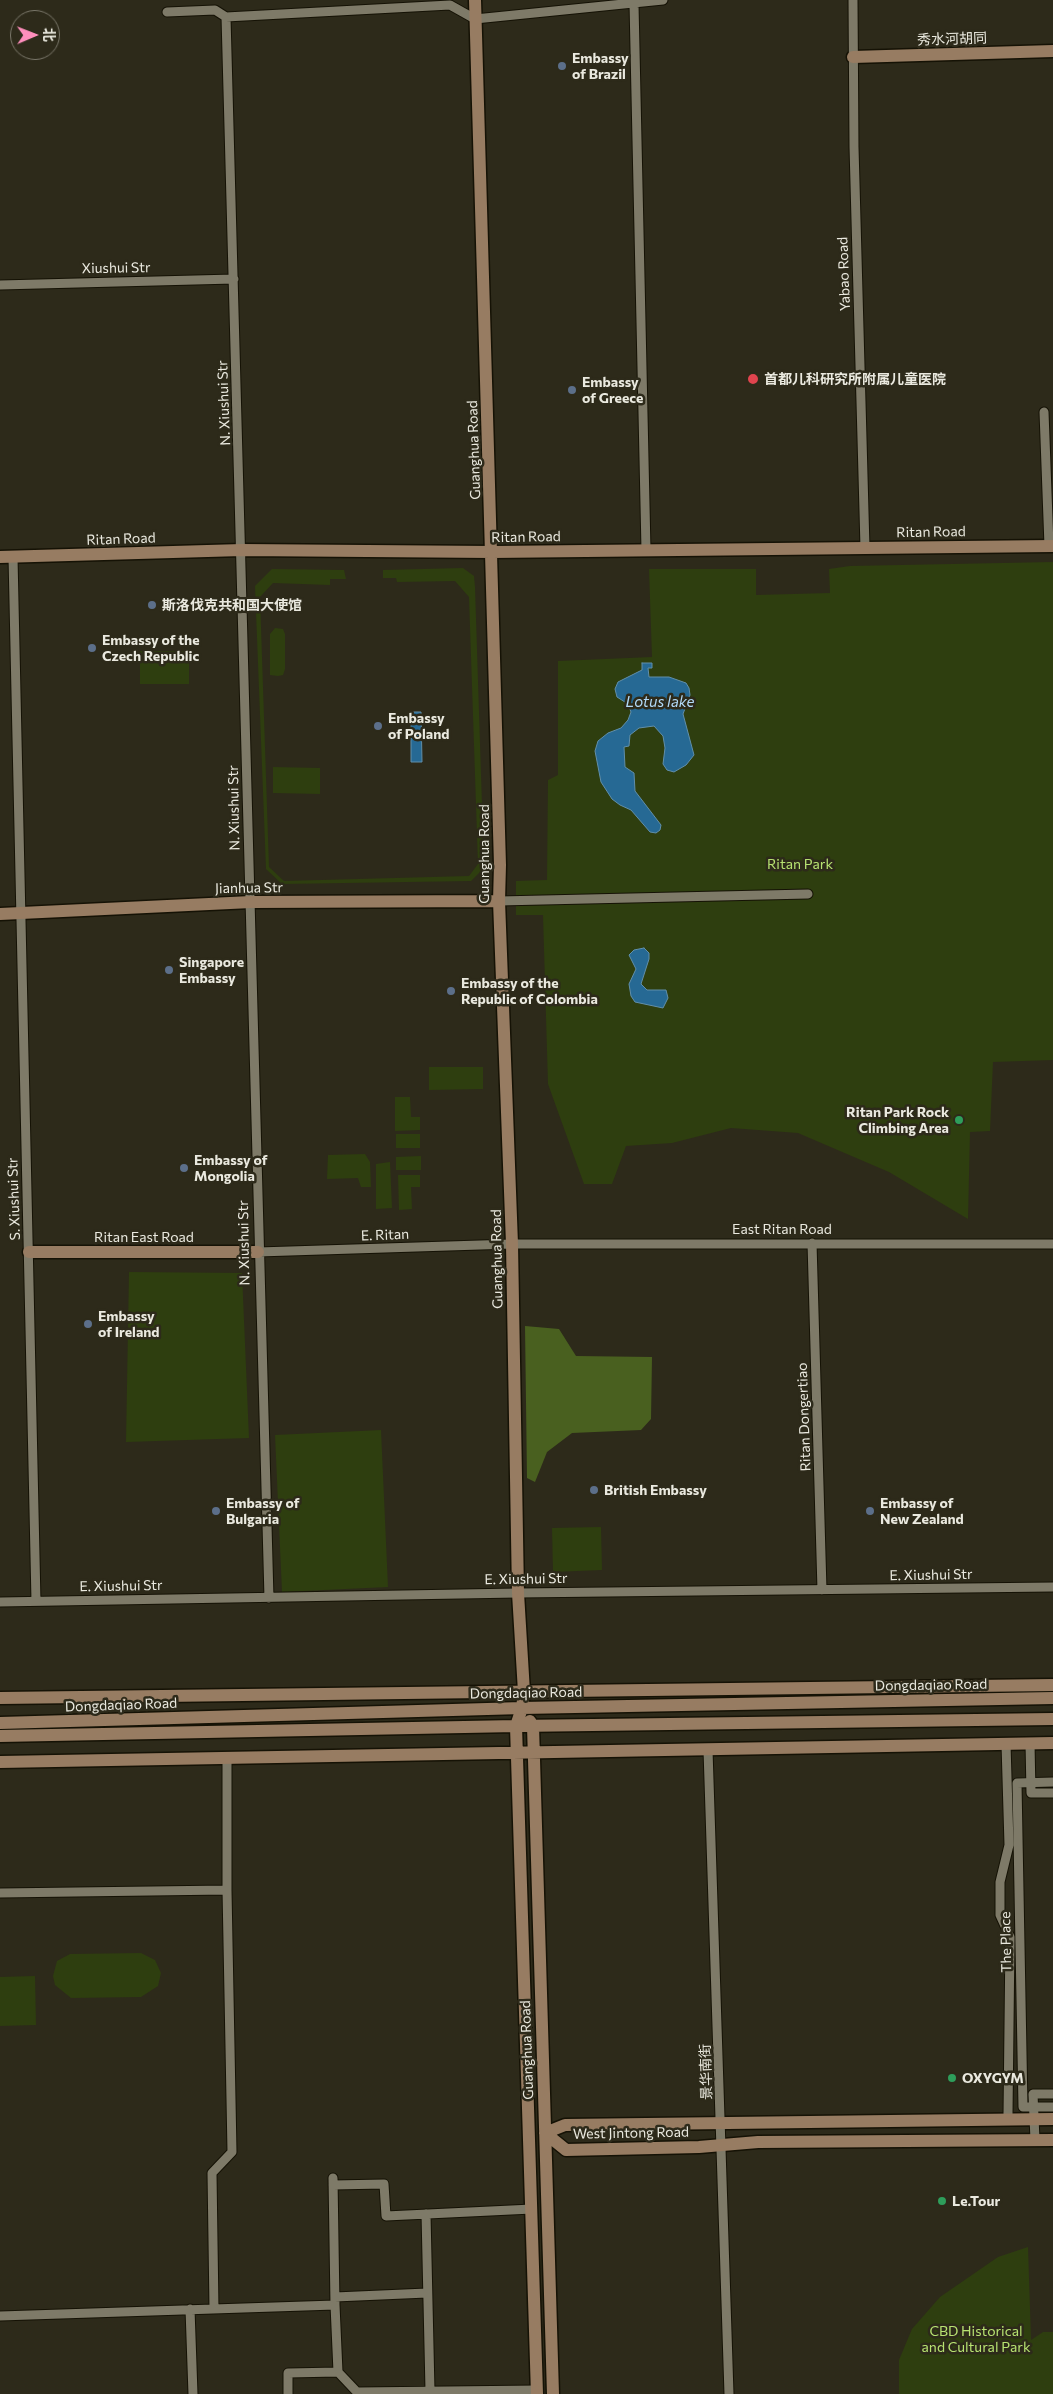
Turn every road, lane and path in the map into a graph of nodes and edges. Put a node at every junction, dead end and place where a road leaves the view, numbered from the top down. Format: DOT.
graph roads {
  1 [pos="475,0"];
  2 [pos="663,0"];
  3 [pos="853,0"];
  4 [pos="634,4"];
  5 [pos="167,12"];
  6 [pos="226,17"];
  7 [pos="475,19"];
  8 [pos="1053,51"];
  9 [pos="853,57"];
  10 [pos="234,279"];
  11 [pos="0,285"];
  12 [pos="1044,412"];
  13 [pos="1051,546"];
  14 [pos="865,548"];
  15 [pos="242,550"];
  16 [pos="646,550"];
  17 [pos="492,552"];
  18 [pos="6,557"];
  19 [pos="808,894"];
  20 [pos="498,901"];
  21 [pos="251,902"];
  22 [pos="20,913"];
  23 [pos="0,914"];
  24 [pos="812,1243"];
  25 [pos="512,1244"];
  26 [pos="1053,1244"];
  27 [pos="29,1252"];
  28 [pos="258,1252"];
  29 [pos="1053,1587"];
  30 [pos="822,1590"];
  31 [pos="518,1593"];
  32 [pos="269,1598"];
  33 [pos="36,1601"];
  34 [pos="0,1602"];
  35 [pos="1053,1684"];
  36 [pos="524,1692"];
  37 [pos="0,1698"];
  38 [pos="1053,1698"];
  39 [pos="522,1708"];
  40 [pos="1053,1719"];
  41 [pos="0,1723"];
  42 [pos="516,1726"];
  43 [pos="533,1726"];
  44 [pos="0,1736"];
  45 [pos="1053,1743"];
  46 [pos="1006,1744"];
  47 [pos="1030,1744"];
  48 [pos="708,1750"];
  49 [pos="518,1754"];
  50 [pos="534,1754"];
  51 [pos="227,1759"];
  52 [pos="0,1762"];
  53 [pos="1031,1782"];
  54 [pos="1053,1782"];
  55 [pos="1053,1793"];
  56 [pos="227,1890"];
  57 [pos="0,1893"];
  58 [pos="1053,2094"];
  59 [pos="1053,2107"];
  60 [pos="1034,2113"];
  61 [pos="1008,2114"];
  62 [pos="1053,2119"];
  63 [pos="721,2123"];
  64 [pos="545,2133"];
  65 [pos="1035,2140"];
  66 [pos="1053,2140"];
  67 [pos="722,2145"];
  68 [pos="532,2209"];
  69 [pos="426,2214"];
  70 [pos="427,2293"];
  71 [pos="335,2301"];
  72 [pos="214,2309"];
  73 [pos="190,2310"];
  74 [pos="0,2316"];
  75 [pos="338,2372"];
  76 [pos="430,2391"];
  77 [pos="537,2392"];
  78 [pos="193,2394"];
  79 [pos="288,2394"];
  80 [pos="553,2394"];
  81 [pos="729,2394"];
  1 -- 7 [label="main road, Guanghua Road"];
  2 -- 4 [label="street"];
  3 -- 9 [label="street, Yabao Road"];
  4 -- 7 [label="street"];
  4 -- 16 [label="street"];
  5 -- 6 [label="street"];
  6 -- 7 [label="street"];
  6 -- 10 [label="street, N. Xiushui Str"];
  7 -- 17 [label="main road, Guanghua Road"];
  8 -- 9 [label="main road, 秀水河胡同"];
  9 -- 14 [label="street, Yabao Road"];
  10 -- 11 [label="street, Xiushui Str"];
  10 -- 15 [label="street, N. Xiushui Str"];
  12 -- 13 [label="street"];
  13 -- 14 [label="main road, Ritan Road"];
  14 -- 16 [label="main road, Ritan Road"];
  15 -- 17 [label="main road, Ritan Road"];
  15 -- 18 [label="main road, Ritan Road"];
  15 -- 21 [label="street, N. Xiushui Str"];
  16 -- 17 [label="main road, Ritan Road"];
  17 -- 20 [label="main road, Guanghua Road"];
  18 -- 22 [label="street, S. Xiushui Str"];
  19 -- 20 [label="street"];
  20 -- 21 [label="main road, Jianhua Str"];
  20 -- 25 [label="main road, Guanghua Road"];
  21 -- 22 [label="main road, Jianhua Str"];
  21 -- 28 [label="street, N. Xiushui Str"];
  22 -- 23 [label="main road, Jianhua Str"];
  22 -- 27 [label="street, S. Xiushui Str"];
  24 -- 25 [label="street, East Ritan Road"];
  24 -- 26 [label="street, East Ritan Road"];
  24 -- 30 [label="street, Ritan Dongertiao"];
  25 -- 28 [label="street, E. Ritan"];
  25 -- 31 [label="main road, Guanghua Road"];
  27 -- 28 [label="main road, Ritan East Road"];
  27 -- 33 [label="street, S. Xiushui Str"];
  28 -- 32 [label="street, N. Xiushui Str"];
  29 -- 30 [label="street, E. Xiushui Str"];
  30 -- 31 [label="street, E. Xiushui Str"];
  31 -- 32 [label="street, E. Xiushui Str"];
  31 -- 36 [label="main road, Guanghua Road"];
  32 -- 33 [label="street, E. Xiushui Str"];
  33 -- 34 [label="street, E. Xiushui Str"];
  35 -- 36 [label="main road"];
  36 -- 37 [label="main road"];
  36 -- 39 [label="main road, Guanghua Road"];
  38 -- 39 [label="main road, Dongdaqiao Road"];
  39 -- 41 [label="main road, Dongdaqiao Road"];
  39 -- 42 [label="main road, Guanghua Road"];
  39 -- 43 [label="main road, Guanghua Road"];
  40 -- 43 [label="main road, Dongdaqiao Road"];
  42 -- 43 [label="main road, Dongdaqiao Road"];
  42 -- 44 [label="main road, Dongdaqiao Road"];
  42 -- 49 [label="main road, Guanghua Road"];
  43 -- 50 [label="main road, Guanghua Road"];
  45 -- 47 [label="main road"];
  46 -- 47 [label="main road"];
  46 -- 48 [label="main road"];
  46 -- 61 [label="street"];
  47 -- 53 [label="street"];
  48 -- 50 [label="main road"];
  48 -- 63 [label="street, 景华南街"];
  49 -- 50 [label="main road"];
  49 -- 51 [label="main road"];
  49 -- 68 [label="main road, Guanghua Road"];
  50 -- 64 [label="main road, Guanghua Road"];
  51 -- 52 [label="main road"];
  51 -- 56 [label="street"];
  53 -- 54 [label="street"];
  53 -- 55 [label="street"];
  53 -- 60 [label="street, The Place"];
  56 -- 57 [label="street"];
  56 -- 72 [label="street"];
  58 -- 60 [label="street"];
  59 -- 60 [label="street"];
  60 -- 62 [label="main road, West Jintong Road"];
  60 -- 63 [label="main road, West Jintong Road"];
  60 -- 65 [label="street"];
  63 -- 64 [label="main road, West Jintong Road"];
  63 -- 67 [label="street, 景华南街"];
  64 -- 67 [label="main road, West Jintong Road"];
  64 -- 80 [label="main road, Guanghua Road"];
  65 -- 66 [label="main road, West Jintong Road"];
  65 -- 67 [label="main road, West Jintong Road"];
  67 -- 81 [label="street, 景华南街"];
  68 -- 69 [label="street"];
  68 -- 77 [label="main road, Guanghua Road"];
  69 -- 70 [label="street"];
  69 -- 71 [label="street"];
  70 -- 71 [label="street"];
  70 -- 76 [label="street"];
  71 -- 72 [label="street"];
  71 -- 75 [label="street"];
  72 -- 73 [label="street"];
  73 -- 74 [label="street"];
  73 -- 78 [label="street"];
  75 -- 76 [label="street"];
  75 -- 79 [label="street"];
  76 -- 77 [label="street"];
}
